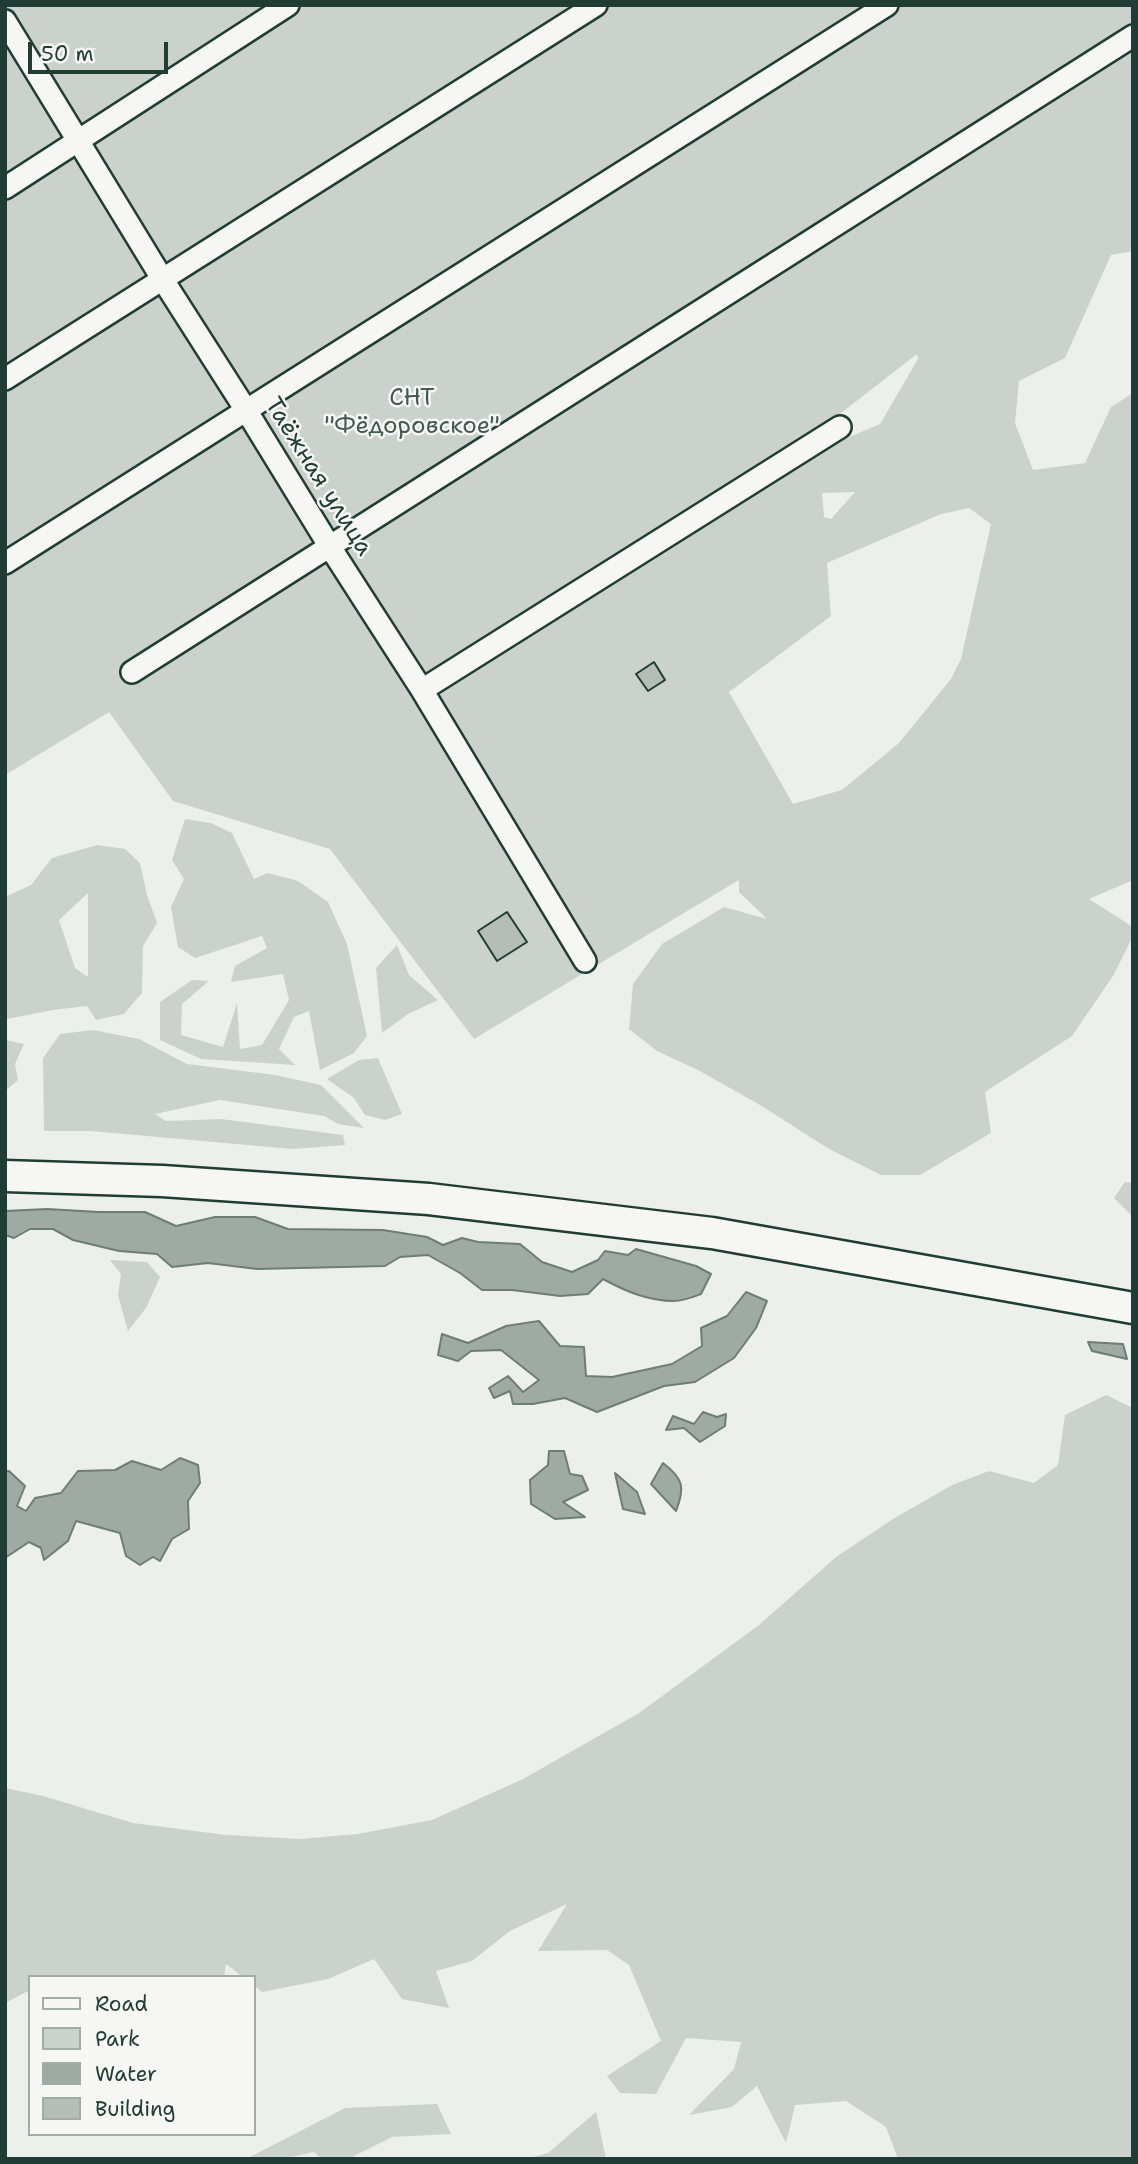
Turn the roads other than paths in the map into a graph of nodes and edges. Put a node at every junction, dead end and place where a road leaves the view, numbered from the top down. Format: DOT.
graph roads {
  1 [pos="288,5"];
  2 [pos="596,5"];
  3 [pos="887,5"];
  4 [pos="5,21"];
  5 [pos="1133,36"];
  6 [pos="79,141"];
  7 [pos="5,188"];
  8 [pos="163,280"];
  9 [pos="5,379"];
  10 [pos="246,410"];
  11 [pos="840,427"];
  12 [pos="330,547"];
  13 [pos="5,563"];
  14 [pos="132,672"];
  15 [pos="422,690"];
  16 [pos="585,961"];
  17 [pos="5,1175"];
  18 [pos="1133,1308"];
  1 -- 6 [label="street"];
  2 -- 8 [label="street"];
  3 -- 10 [label="street"];
  4 -- 6 [label="street, Таёжная улица"];
  5 -- 12 [label="street"];
  6 -- 7 [label="street"];
  6 -- 8 [label="street, Таёжная улица"];
  8 -- 9 [label="street"];
  8 -- 10 [label="street, Таёжная улица"];
  10 -- 12 [label="street, Таёжная улица"];
  10 -- 13 [label="street"];
  11 -- 15 [label="street"];
  12 -- 14 [label="street"];
  12 -- 15 [label="street, Таёжная улица"];
  15 -- 16 [label="street, Таёжная улица"];
  17 -- 18 [label="main road"];
}
